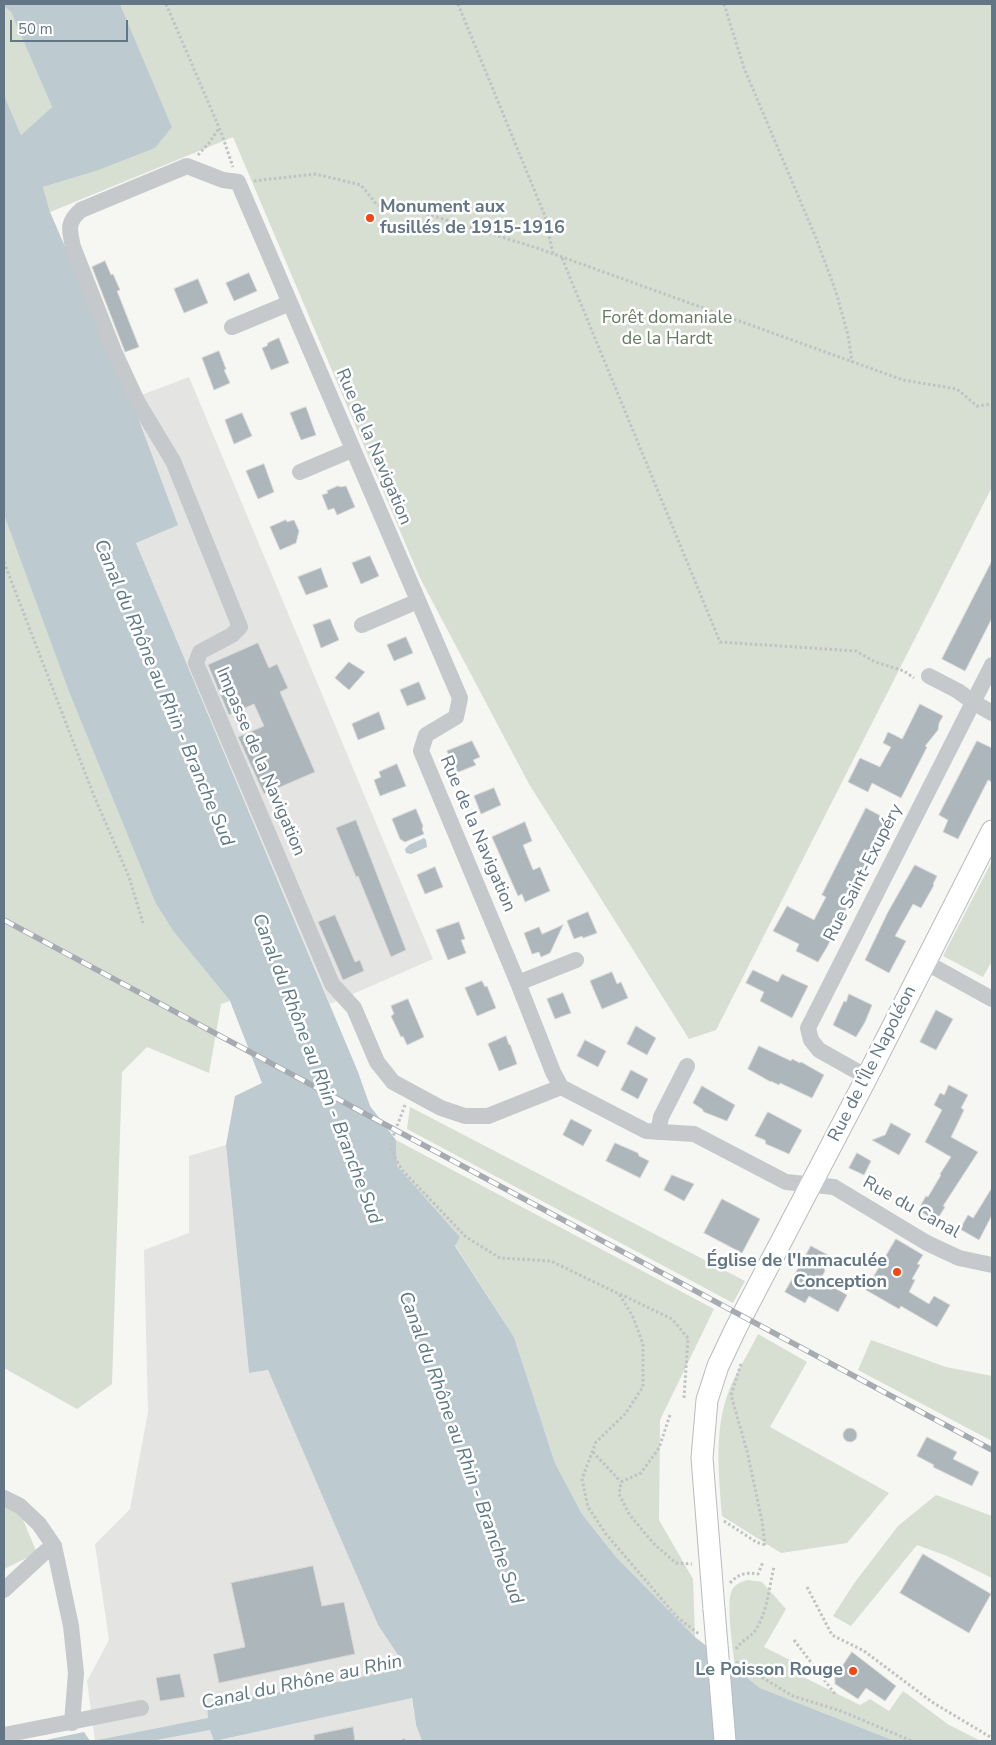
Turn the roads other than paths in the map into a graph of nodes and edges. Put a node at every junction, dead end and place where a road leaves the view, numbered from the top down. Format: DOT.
graph roads {
  1 [pos="73,247"];
  2 [pos="290,303"];
  3 [pos="232,327"];
  4 [pos="352,450"];
  5 [pos="300,472"];
  6 [pos="418,601"];
  7 [pos="362,626"];
  8 [pos="992,665"];
  9 [pos="929,676"];
  10 [pos="973,702"];
  11 [pos="992,713"];
  12 [pos="992,831"];
  13 [pos="987,855"];
  14 [pos="576,960"];
  15 [pos="925,962"];
  16 [pos="518,983"];
  17 [pos="992,999"];
  18 [pos="687,1066"];
  19 [pos="866,1077"];
  20 [pos="561,1087"];
  21 [pos="658,1132"];
  22 [pos="810,1185"];
  23 [pos="992,1265"];
  24 [pos="4,1498"];
  25 [pos="54,1546"];
  26 [pos="4,1590"];
  27 [pos="142,1708"];
  28 [pos="72,1723"];
  29 [pos="4,1735"];
  30 [pos="725,1741"];
  1 -- 2 [label="street, Rue de la Navigation"];
  1 -- 20 [label="street, Impasse de la Navigation"];
  2 -- 3 [label="street"];
  2 -- 4 [label="street, Rue de la Navigation"];
  4 -- 5 [label="street"];
  4 -- 6 [label="street, Rue de la Navigation"];
  6 -- 7 [label="street"];
  6 -- 16 [label="street, Rue de la Navigation"];
  8 -- 10 [label="street, Rue Saint-Exupéry"];
  9 -- 10 [label="street"];
  10 -- 11 [label="street"];
  10 -- 19 [label="street, Rue Saint-Exupéry"];
  12 -- 13 [label="main road, Rue de l'Île Napoléon"];
  13 -- 15 [label="main road, Rue de l'Île Napoléon"];
  14 -- 16 [label="street"];
  15 -- 17 [label="street"];
  15 -- 19 [label="main road, Rue de l'Île Napoléon"];
  16 -- 20 [label="street, Rue de la Navigation"];
  18 -- 21 [label="street"];
  19 -- 22 [label="main road, Rue de l'Île Napoléon"];
  20 -- 21 [label="street"];
  21 -- 22 [label="street"];
  22 -- 23 [label="street, Rue du Canal"];
  22 -- 30 [label="main road, Rue de l'Île Napoléon, bridge"];
  24 -- 25 [label="street"];
  25 -- 26 [label="street"];
  25 -- 28 [label="street"];
  27 -- 28 [label="street"];
  28 -- 29 [label="street"];
}
